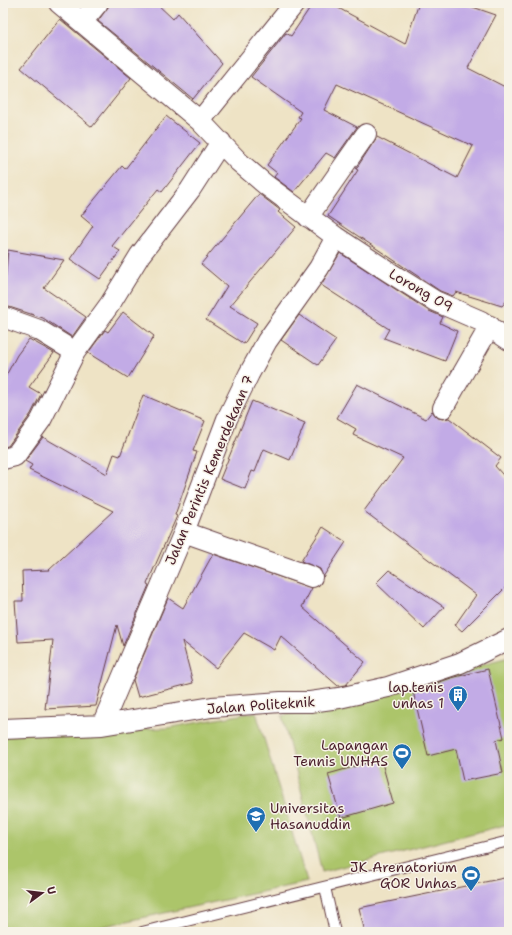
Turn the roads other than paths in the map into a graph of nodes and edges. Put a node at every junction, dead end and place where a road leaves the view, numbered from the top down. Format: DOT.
graph roads {
  1 [pos="59,3"];
  2 [pos="98,3"];
  3 [pos="295,3"];
  4 [pos="82,22"];
  5 [pos="200,121"];
  6 [pos="366,134"];
  7 [pos="221,142"];
  8 [pos="308,217"];
  9 [pos="336,237"];
  10 [pos="3,317"];
  11 [pos="490,326"];
  12 [pos="509,340"];
  13 [pos="75,352"];
  14 [pos="443,408"];
  15 [pos="3,459"];
  16 [pos="184,532"];
  17 [pos="312,577"];
  18 [pos="509,638"];
  19 [pos="102,725"];
  20 [pos="3,729"];
  21 [pos="509,841"];
  22 [pos="325,886"];
  23 [pos="142,932"];
  24 [pos="335,932"];
  1 -- 4 [label="street"];
  2 -- 4 [label="street"];
  3 -- 5 [label="street"];
  4 -- 5 [label="street"];
  5 -- 7 [label="street"];
  6 -- 8 [label="street"];
  7 -- 8 [label="street"];
  7 -- 13 [label="street"];
  8 -- 9 [label="street"];
  9 -- 11 [label="street, Lorong 09"];
  9 -- 16 [label="street, Jalan Perintis Kemerdekaan 7"];
  10 -- 13 [label="street"];
  11 -- 12 [label="street, Lorong 09"];
  11 -- 14 [label="street"];
  13 -- 15 [label="street"];
  16 -- 17 [label="street"];
  16 -- 19 [label="street, Jalan Perintis Kemerdekaan 7"];
  18 -- 19 [label="street, Jalan Politeknik"];
  19 -- 20 [label="street, Jalan Politeknik"];
  21 -- 22 [label="lane"];
  22 -- 23 [label="lane"];
  22 -- 24 [label="lane"];
}
